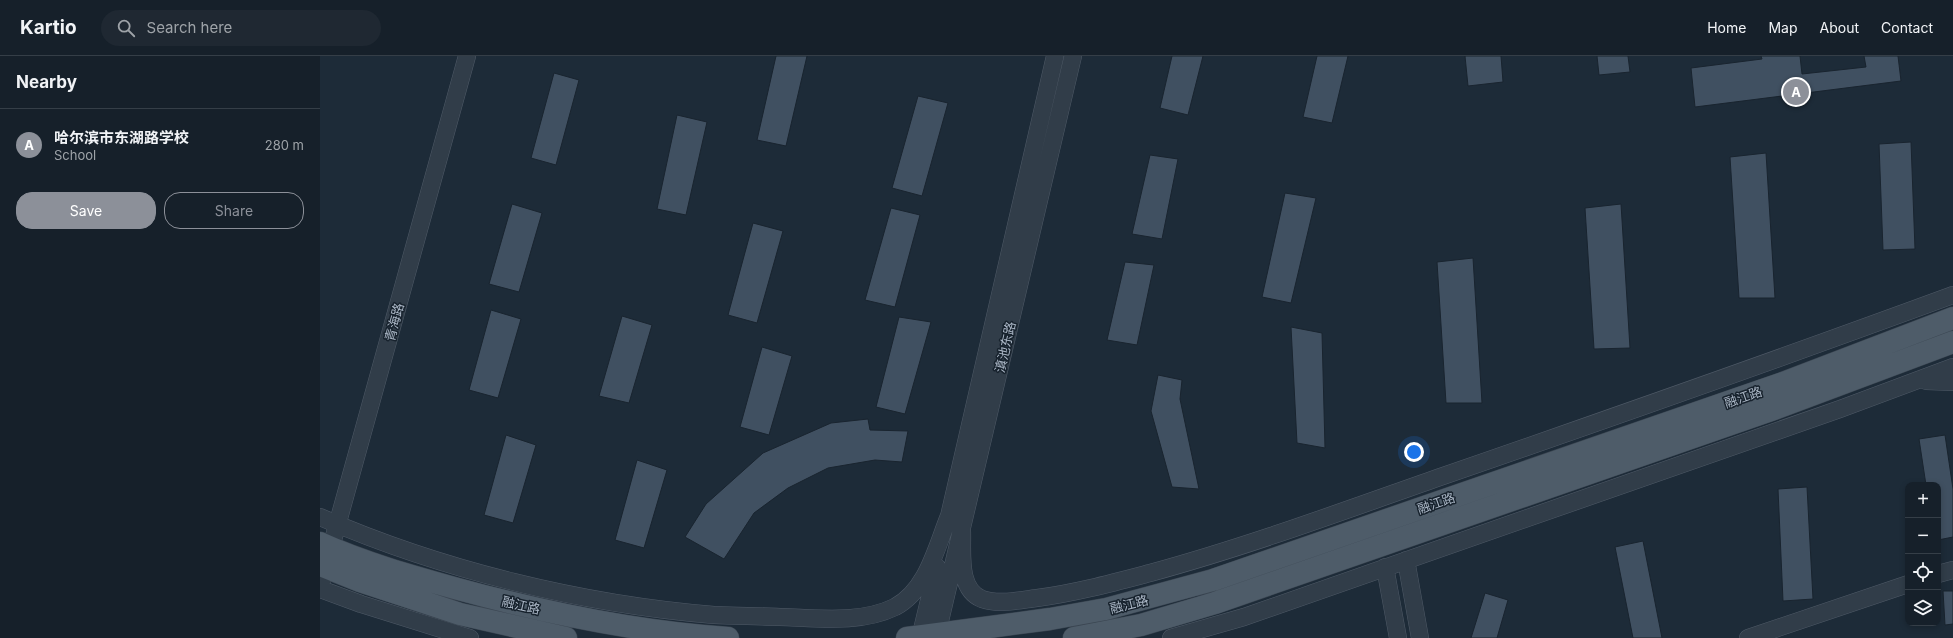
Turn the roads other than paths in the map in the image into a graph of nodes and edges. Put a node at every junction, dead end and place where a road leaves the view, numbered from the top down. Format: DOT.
graph roads {
  1 [pos="467,56"];
  2 [pos="1055,56"];
  3 [pos="1073,56"];
  4 [pos="1953,281"];
  5 [pos="1953,295"];
  6 [pos="1925,305"];
  7 [pos="1953,318"];
  8 [pos="1953,342"];
  9 [pos="1953,367"];
  10 [pos="1914,382"];
  11 [pos="1953,382"];
  12 [pos="949,516"];
  13 [pos="320,517"];
  14 [pos="338,525"];
  15 [pos="962,530"];
  16 [pos="1406,560"];
  17 [pos="323,567"];
  18 [pos="1385,567"];
  19 [pos="1953,570"];
  20 [pos="1941,573"];
  21 [pos="1905,585"];
  22 [pos="1054,596"];
  23 [pos="994,626"];
  24 [pos="928,637"];
  25 [pos="470,638"];
  26 [pos="566,638"];
  27 [pos="728,638"];
  28 [pos="907,638"];
  29 [pos="1074,638"];
  30 [pos="1171,638"];
  31 [pos="1398,638"];
  32 [pos="1420,638"];
  33 [pos="1748,638"];
  1 -- 14 [label="street, 青海路"];
  2 -- 12 [label="street, 滇池东路"];
  3 -- 15 [label="street, 滇池东路"];
  4 -- 6 [label="street"];
  5 -- 6 [label="street"];
  6 -- 22 [label="street"];
  7 -- 23 [label="main road, 融江路"];
  8 -- 29 [label="main road, 融江路"];
  9 -- 10 [label="street"];
  10 -- 11 [label="street"];
  10 -- 16 [label="street"];
  12 -- 14 [label="street"];
  12 -- 24 [label="street, 滇池东路"];
  13 -- 14 [label="street"];
  14 -- 17 [label="street, 青海路"];
  15 -- 22 [label="street"];
  15 -- 24 [label="street, 滇池东路"];
  16 -- 18 [label="street"];
  16 -- 32 [label="street"];
  17 -- 25 [label="street"];
  17 -- 26 [label="main road, 融江路"];
  17 -- 27 [label="main road, 融江路"];
  18 -- 30 [label="street"];
  18 -- 31 [label="street"];
  19 -- 20 [label="street"];
  21 -- 33 [label="street"];
  22 -- 23 [label="street"];
  23 -- 24 [label="main road, 融江路"];
  24 -- 28 [label="main road, 融江路"];
}
